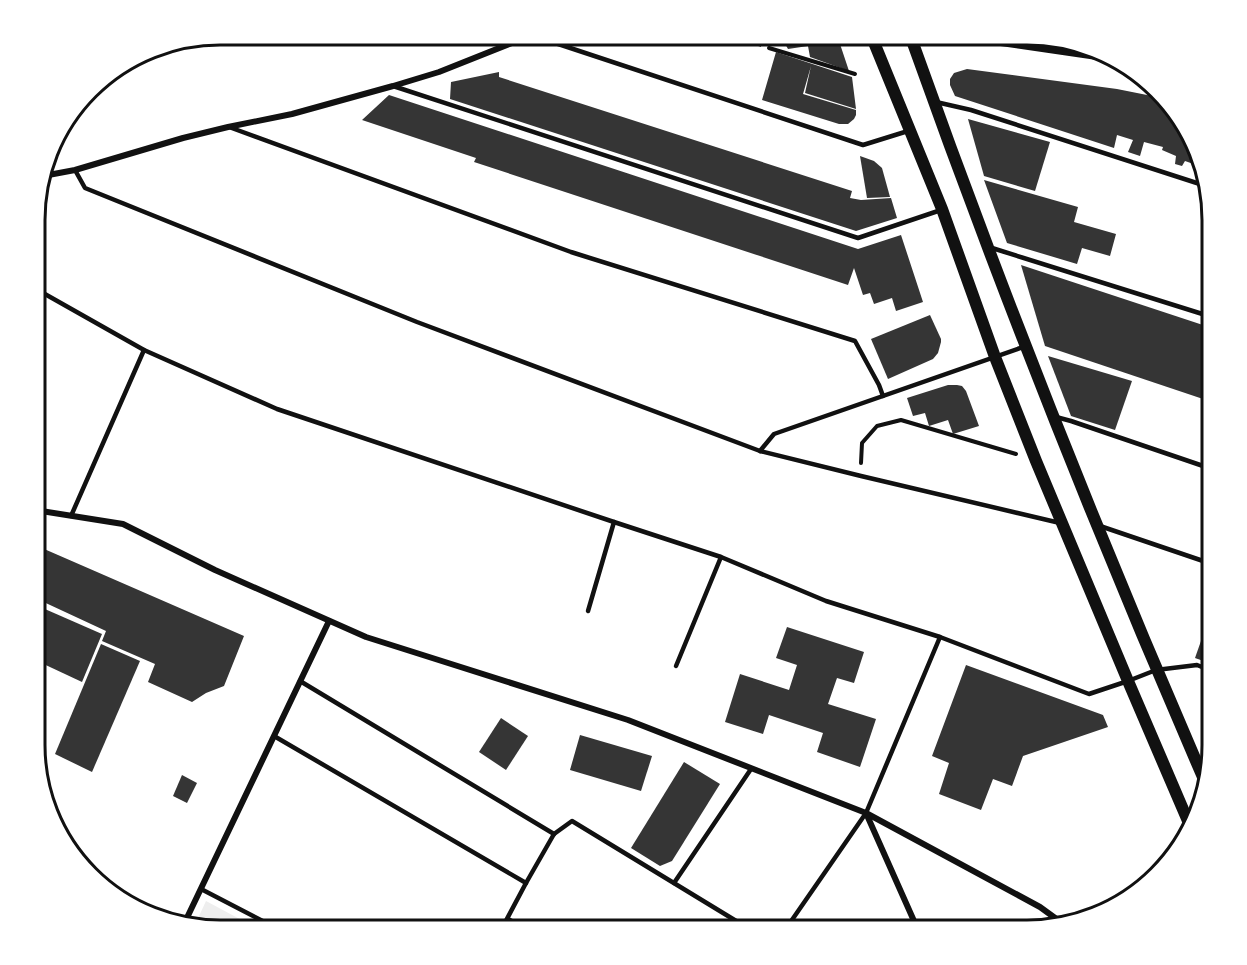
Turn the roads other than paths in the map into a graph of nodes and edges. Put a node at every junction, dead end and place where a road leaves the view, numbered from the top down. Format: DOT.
graph roads {
  1 [pos="506,45"];
  2 [pos="561,45"];
  3 [pos="876,45"];
  4 [pos="914,45"];
  5 [pos="1028,45"];
  6 [pos="1074,52"];
  7 [pos="393,86"];
  8 [pos="934,102"];
  9 [pos="228,127"];
  10 [pos="910,130"];
  11 [pos="75,170"];
  12 [pos="51,174"];
  13 [pos="1198,184"];
  14 [pos="942,209"];
  15 [pos="988,247"];
  16 [pos="45,294"];
  17 [pos="1202,314"];
  18 [pos="1026,346"];
  19 [pos="144,350"];
  20 [pos="995,357"];
  21 [pos="883,396"];
  22 [pos="1053,417"];
  23 [pos="760,451"];
  24 [pos="1202,467"];
  25 [pos="45,512"];
  26 [pos="71,516"];
  27 [pos="614,522"];
  28 [pos="1062,524"];
  29 [pos="1098,525"];
  30 [pos="720,557"];
  31 [pos="1202,561"];
  32 [pos="588,611"];
  33 [pos="329,621"];
  34 [pos="940,637"];
  35 [pos="676,666"];
  36 [pos="1202,667"];
  37 [pos="1156,670"];
  38 [pos="300,681"];
  39 [pos="1128,681"];
  40 [pos="274,736"];
  41 [pos="751,769"];
  42 [pos="1200,771"];
  43 [pos="867,813"];
  44 [pos="1186,817"];
  45 [pos="554,834"];
  46 [pos="526,883"];
  47 [pos="674,883"];
  48 [pos="201,889"];
  49 [pos="187,917"];
  50 [pos="1055,918"];
  51 [pos="508,919"];
  52 [pos="261,920"];
  53 [pos="735,920"];
  54 [pos="792,920"];
  55 [pos="914,920"];
  1 -- 7 [label="street"];
  2 -- 10 [label="lane"];
  3 -- 10 [label="main road"];
  4 -- 8 [label="main road"];
  5 -- 6 [label="street"];
  7 -- 9 [label="street"];
  7 -- 14 [label="lane"];
  8 -- 13 [label="lane"];
  8 -- 15 [label="main road"];
  9 -- 11 [label="street"];
  9 -- 21 [label="lane"];
  10 -- 14 [label="main road"];
  11 -- 12 [label="street"];
  11 -- 23 [label="lane"];
  14 -- 20 [label="main road"];
  15 -- 17 [label="lane"];
  15 -- 18 [label="main road"];
  16 -- 19 [label="lane"];
  18 -- 20 [label="lane"];
  18 -- 22 [label="main road"];
  19 -- 26 [label="lane"];
  19 -- 27 [label="lane"];
  20 -- 21 [label="lane"];
  20 -- 28 [label="main road"];
  21 -- 23 [label="lane"];
  22 -- 24 [label="lane"];
  22 -- 29 [label="main road"];
  23 -- 28 [label="lane"];
  25 -- 26 [label="street"];
  26 -- 33 [label="street"];
  27 -- 30 [label="lane"];
  27 -- 32 [label="lane"];
  28 -- 39 [label="main road"];
  29 -- 31 [label="lane"];
  29 -- 37 [label="main road"];
  30 -- 34 [label="lane"];
  30 -- 35 [label="lane"];
  33 -- 38 [label="street"];
  33 -- 41 [label="street"];
  34 -- 39 [label="lane"];
  34 -- 43 [label="lane"];
  36 -- 37 [label="lane"];
  37 -- 39 [label="lane"];
  37 -- 42 [label="main road"];
  38 -- 40 [label="street"];
  38 -- 45 [label="lane"];
  39 -- 44 [label="main road"];
  40 -- 46 [label="lane"];
  40 -- 48 [label="street"];
  41 -- 43 [label="street"];
  41 -- 47 [label="lane"];
  43 -- 50 [label="street"];
  43 -- 54 [label="lane"];
  43 -- 55 [label="street"];
  45 -- 46 [label="lane"];
  45 -- 47 [label="lane"];
  46 -- 51 [label="lane"];
  47 -- 53 [label="lane"];
  48 -- 49 [label="street"];
  48 -- 52 [label="lane"];
}
